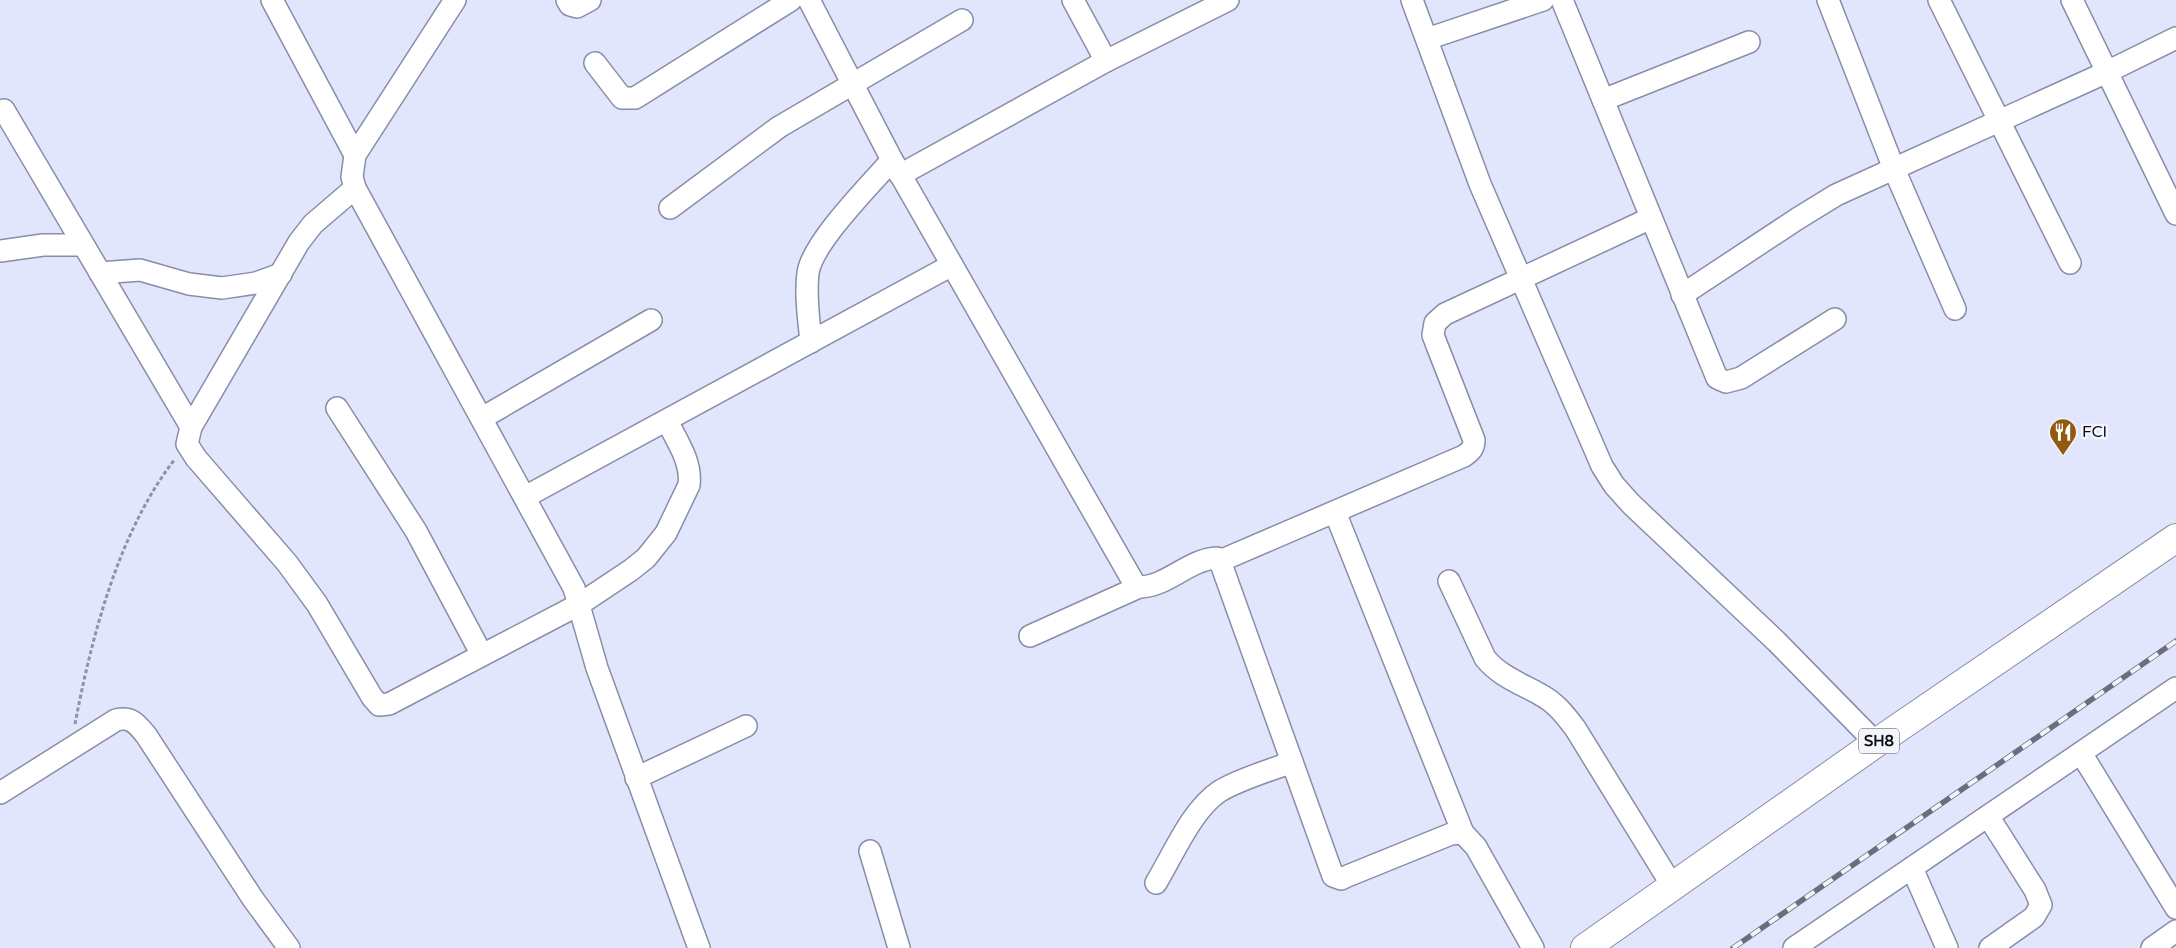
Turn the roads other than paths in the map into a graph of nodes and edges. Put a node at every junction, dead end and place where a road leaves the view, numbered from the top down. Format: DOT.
graph roads {
  1 [pos="272,0"];
  2 [pos="455,0"];
  3 [pos="567,0"];
  4 [pos="590,0"];
  5 [pos="792,0"];
  6 [pos="809,0"];
  7 [pos="1073,0"];
  8 [pos="1228,0"];
  9 [pos="1412,0"];
  10 [pos="1543,0"];
  11 [pos="1562,0"];
  12 [pos="1828,0"];
  13 [pos="1939,0"];
  14 [pos="2072,0"];
  15 [pos="1205,5"];
  16 [pos="962,20"];
  17 [pos="2176,38"];
  18 [pos="1427,39"];
  19 [pos="1749,42"];
  20 [pos="1106,61"];
  21 [pos="595,63"];
  22 [pos="2107,72"];
  23 [pos="853,84"];
  24 [pos="1603,100"];
  25 [pos="4,110"];
  26 [pos="2000,121"];
  27 [pos="355,155"];
  28 [pos="896,167"];
  29 [pos="1894,169"];
  30 [pos="2169,180"];
  31 [pos="356,188"];
  32 [pos="670,208"];
  33 [pos="2176,214"];
  34 [pos="1651,218"];
  35 [pos="83,245"];
  36 [pos="0,251"];
  37 [pos="2070,263"];
  38 [pos="952,266"];
  39 [pos="100,273"];
  40 [pos="281,274"];
  41 [pos="1520,279"];
  42 [pos="1682,295"];
  43 [pos="1955,309"];
  44 [pos="1835,319"];
  45 [pos="651,320"];
  46 [pos="811,342"];
  47 [pos="337,408"];
  48 [pos="482,418"];
  49 [pos="667,421"];
  50 [pos="189,435"];
  51 [pos="526,497"];
  52 [pos="1335,512"];
  53 [pos="2176,538"];
  54 [pos="1220,561"];
  55 [pos="1449,581"];
  56 [pos="1139,587"];
  57 [pos="580,604"];
  58 [pos="1030,636"];
  59 [pos="482,655"];
  60 [pos="2174,693"];
  61 [pos="746,726"];
  62 [pos="1876,743"];
  63 [pos="2080,754"];
  64 [pos="1292,762"];
  65 [pos="636,778"];
  66 [pos="0,793"];
  67 [pos="1988,816"];
  68 [pos="1463,833"];
  69 [pos="870,851"];
  70 [pos="1912,868"];
  71 [pos="1156,883"];
  72 [pos="1673,887"];
  73 [pos="2176,908"];
  74 [pos="2176,931"];
  75 [pos="289,948"];
  76 [pos="698,948"];
  77 [pos="899,948"];
  78 [pos="1533,948"];
  79 [pos="1585,948"];
  80 [pos="1794,948"];
  81 [pos="1947,948"];
  82 [pos="1990,948"];
  83 [pos="2152,948"];
  1 -- 27 [label="street"];
  2 -- 27 [label="street"];
  3 -- 4 [label="street"];
  5 -- 21 [label="street"];
  6 -- 23 [label="street"];
  7 -- 20 [label="street"];
  8 -- 15 [label="street"];
  9 -- 18 [label="street"];
  10 -- 18 [label="street"];
  11 -- 24 [label="street"];
  12 -- 29 [label="street"];
  13 -- 26 [label="street"];
  14 -- 22 [label="street"];
  15 -- 20 [label="street"];
  16 -- 23 [label="street"];
  17 -- 22 [label="street"];
  18 -- 41 [label="street"];
  19 -- 24 [label="street"];
  20 -- 28 [label="street"];
  22 -- 26 [label="street"];
  22 -- 30 [label="street"];
  23 -- 28 [label="street"];
  23 -- 32 [label="street"];
  24 -- 34 [label="street"];
  25 -- 35 [label="street"];
  26 -- 29 [label="street"];
  26 -- 37 [label="street"];
  27 -- 31 [label="street"];
  28 -- 38 [label="street"];
  28 -- 46 [label="street"];
  29 -- 42 [label="street"];
  29 -- 43 [label="street"];
  30 -- 33 [label="street"];
  31 -- 40 [label="street"];
  31 -- 48 [label="street"];
  34 -- 41 [label="street"];
  34 -- 42 [label="street"];
  35 -- 36 [label="street"];
  35 -- 39 [label="street"];
  38 -- 46 [label="street"];
  38 -- 56 [label="street"];
  39 -- 40 [label="street"];
  39 -- 50 [label="street"];
  40 -- 50 [label="street"];
  41 -- 52 [label="street"];
  41 -- 62 [label="street"];
  42 -- 44 [label="street"];
  45 -- 48 [label="street"];
  46 -- 49 [label="street"];
  47 -- 59 [label="street"];
  48 -- 51 [label="street"];
  49 -- 51 [label="street"];
  49 -- 57 [label="street"];
  50 -- 59 [label="street"];
  51 -- 57 [label="street"];
  52 -- 54 [label="street"];
  52 -- 68 [label="street"];
  53 -- 62 [label="main road, SH8"];
  54 -- 56 [label="street"];
  54 -- 64 [label="street"];
  55 -- 72 [label="street"];
  56 -- 58 [label="street"];
  57 -- 59 [label="street"];
  57 -- 65 [label="street"];
  60 -- 63 [label="street"];
  61 -- 65 [label="street"];
  62 -- 72 [label="main road, SH8"];
  63 -- 67 [label="street"];
  63 -- 73 [label="street"];
  64 -- 68 [label="street"];
  64 -- 71 [label="street"];
  65 -- 76 [label="street"];
  66 -- 75 [label="street"];
  67 -- 70 [label="street"];
  67 -- 82 [label="street"];
  68 -- 78 [label="street"];
  69 -- 77 [label="street"];
  70 -- 80 [label="street"];
  70 -- 81 [label="street"];
  72 -- 79 [label="main road, SH8"];
  74 -- 83 [label="street"];
}
